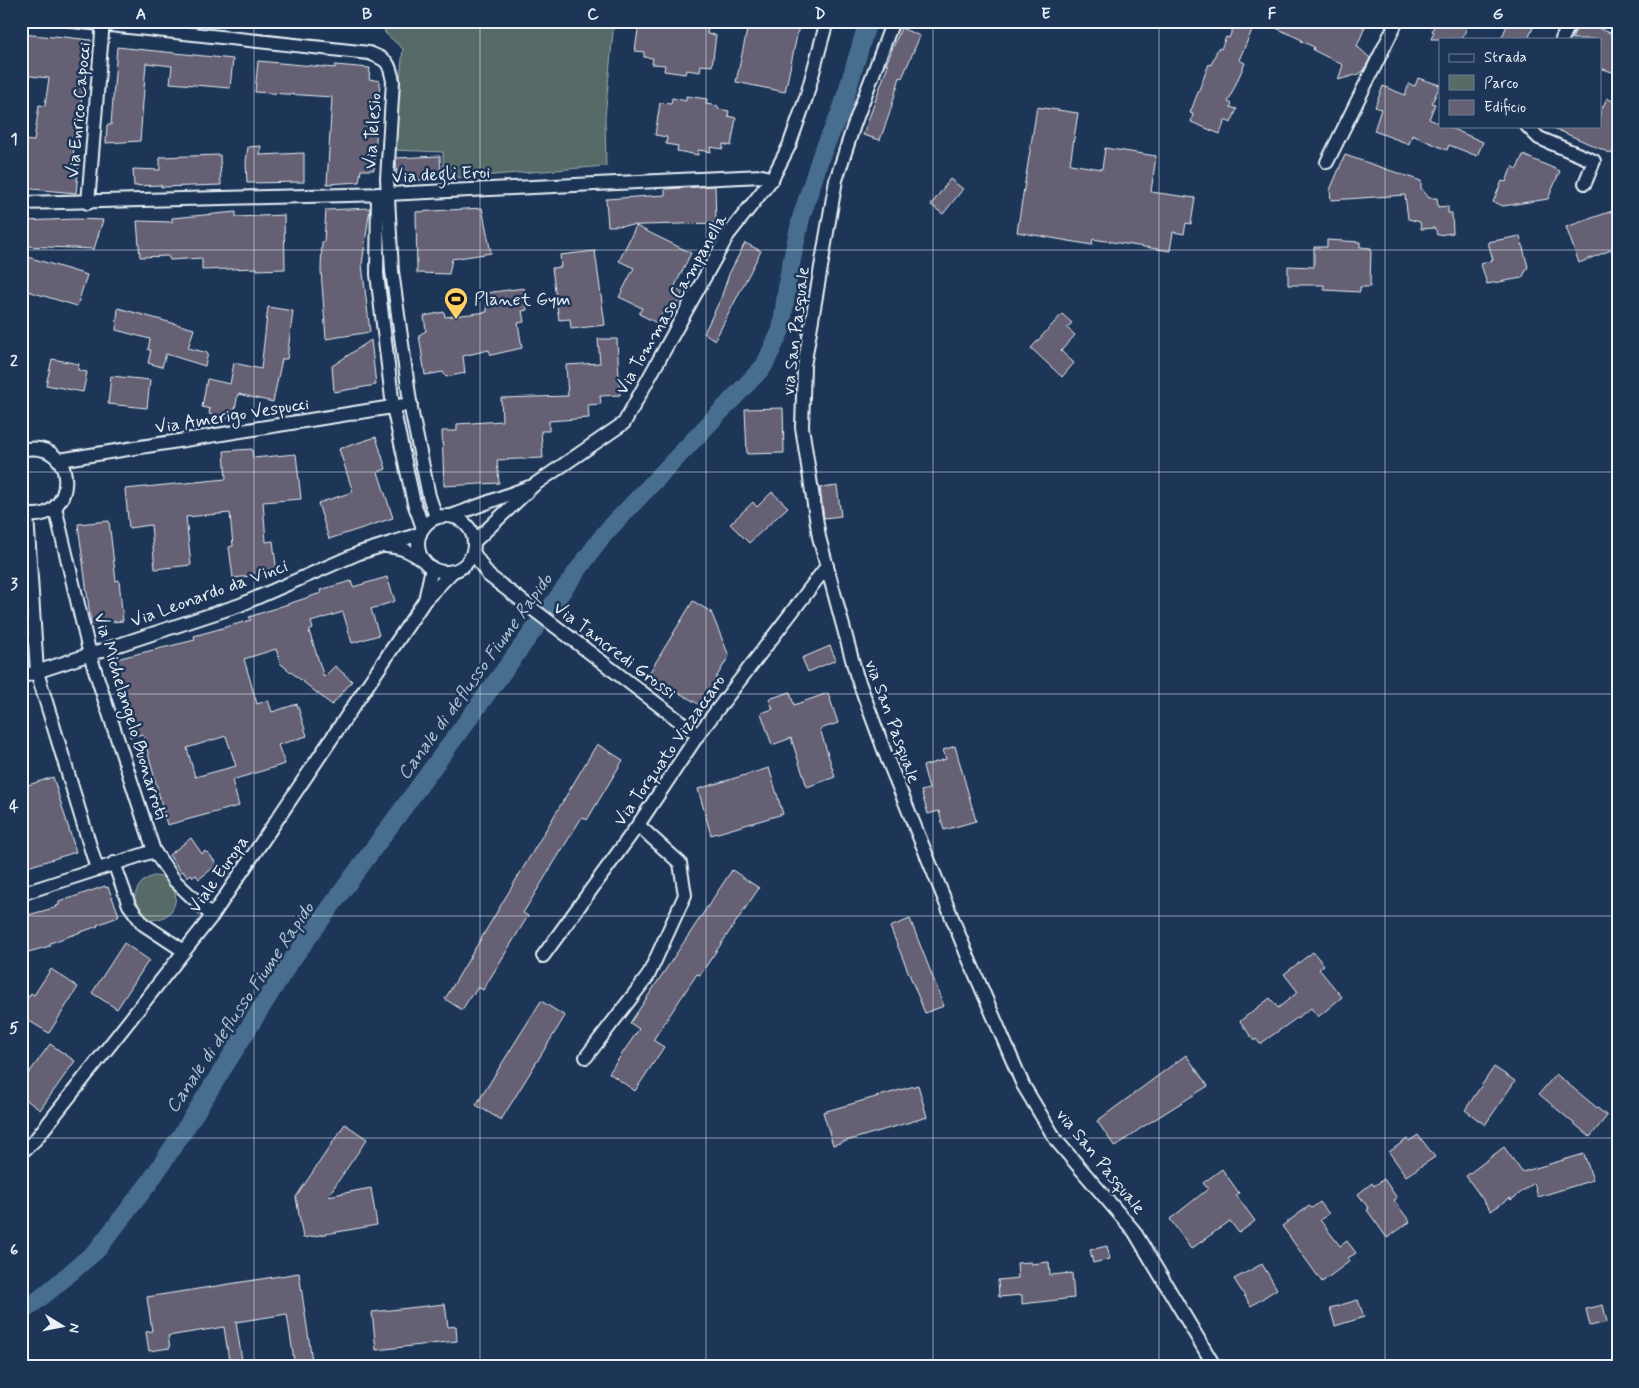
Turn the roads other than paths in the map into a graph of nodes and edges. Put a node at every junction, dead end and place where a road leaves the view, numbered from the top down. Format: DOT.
graph roads {
  1 [pos="73,21"];
  2 [pos="827,21"];
  3 [pos="892,21"];
  4 [pos="1398,21"];
  5 [pos="1571,21"];
  6 [pos="103,22"];
  7 [pos="1562,38"];
  8 [pos="1529,128"];
  9 [pos="1327,162"];
  10 [pos="772,179"];
  11 [pos="1585,184"];
  12 [pos="383,194"];
  13 [pos="88,202"];
  14 [pos="21,203"];
  15 [pos="411,404"];
  16 [pos="393,407"];
  17 [pos="21,450"];
  18 [pos="59,460"];
  19 [pos="534,486"];
  20 [pos="55,507"];
  21 [pos="24,514"];
  22 [pos="451,516"];
  23 [pos="436,517"];
  24 [pos="422,531"];
  25 [pos="378,546"];
  26 [pos="474,547"];
  27 [pos="428,565"];
  28 [pos="826,566"];
  29 [pos="457,570"];
  30 [pos="488,576"];
  31 [pos="425,600"];
  32 [pos="90,655"];
  33 [pos="37,672"];
  34 [pos="21,677"];
  35 [pos="698,735"];
  36 [pos="638,825"];
  37 [pos="154,851"];
  38 [pos="114,863"];
  39 [pos="96,869"];
  40 [pos="21,894"];
  41 [pos="212,916"];
  42 [pos="184,951"];
  43 [pos="543,956"];
  44 [pos="586,1057"];
  45 [pos="21,1152"];
  46 [pos="1215,1367"];
  1 -- 6 [label="street, Via Telesio"];
  2 -- 10 [label="street, Via Tommaso Campanella"];
  3 -- 28 [label="street, via San Pasquale"];
  4 -- 9 [label="street"];
  5 -- 7 [label="street"];
  6 -- 12 [label="street, Via Telesio"];
  6 -- 13 [label="street, Via Enrico Capocci"];
  8 -- 11 [label="street"];
  10 -- 12 [label="street, Via degli Eroi"];
  10 -- 19 [label="street, Via Tommaso Campanella"];
  12 -- 13 [label="street, Via degli Eroi"];
  12 -- 15 [label="street, Via Telesio"];
  12 -- 16 [label="street, Via Telesio"];
  13 -- 14 [label="street, Via degli Eroi"];
  15 -- 16 [label="street, Via Amerigo Vespucci"];
  15 -- 23 [label="street, Via Telesio"];
  16 -- 18 [label="street, Via Amerigo Vespucci"];
  16 -- 24 [label="street, Via Telesio"];
  17 -- 18 [label="street"];
  18 -- 20 [label="street"];
  19 -- 22 [label="street, Via Tommaso Campanella"];
  19 -- 26 [label="street, Via Tommaso Campanella"];
  20 -- 21 [label="street"];
  20 -- 32 [label="street, Via Michelangelo Buonarroti"];
  21 -- 33 [label="street"];
  22 -- 23 [label="street"];
  22 -- 26 [label="street"];
  23 -- 24 [label="street"];
  24 -- 25 [label="street, Via Leonardo da Vinci"];
  24 -- 27 [label="street"];
  25 -- 27 [label="street"];
  25 -- 32 [label="street, Via Leonardo da Vinci"];
  26 -- 29 [label="street"];
  26 -- 30 [label="street, Via Tancredi Grossi"];
  27 -- 29 [label="street"];
  27 -- 31 [label="street, Viale Europa"];
  28 -- 35 [label="street, Via Torquato Vizzaccaro"];
  28 -- 46 [label="street, via San Pasquale"];
  29 -- 30 [label="street, Via Tancredi Grossi"];
  29 -- 31 [label="street, Viale Europa"];
  30 -- 35 [label="street, Via Tancredi Grossi"];
  31 -- 41 [label="street, Viale Europa"];
  32 -- 33 [label="street, Via Leonardo da Vinci"];
  32 -- 37 [label="street, Via Michelangelo Buonarroti"];
  33 -- 34 [label="street, Via Leonardo da Vinci"];
  33 -- 39 [label="street"];
  35 -- 36 [label="street, Via Torquato Vizzaccaro"];
  36 -- 43 [label="street, Via Torquato Vizzaccaro"];
  36 -- 44 [label="street"];
  37 -- 38 [label="street"];
  37 -- 41 [label="street, Via Michelangelo Buonarroti"];
  38 -- 39 [label="street"];
  38 -- 42 [label="street"];
  39 -- 40 [label="street"];
  41 -- 42 [label="street, Viale Europa"];
  42 -- 45 [label="street, Viale Europa"];
}
